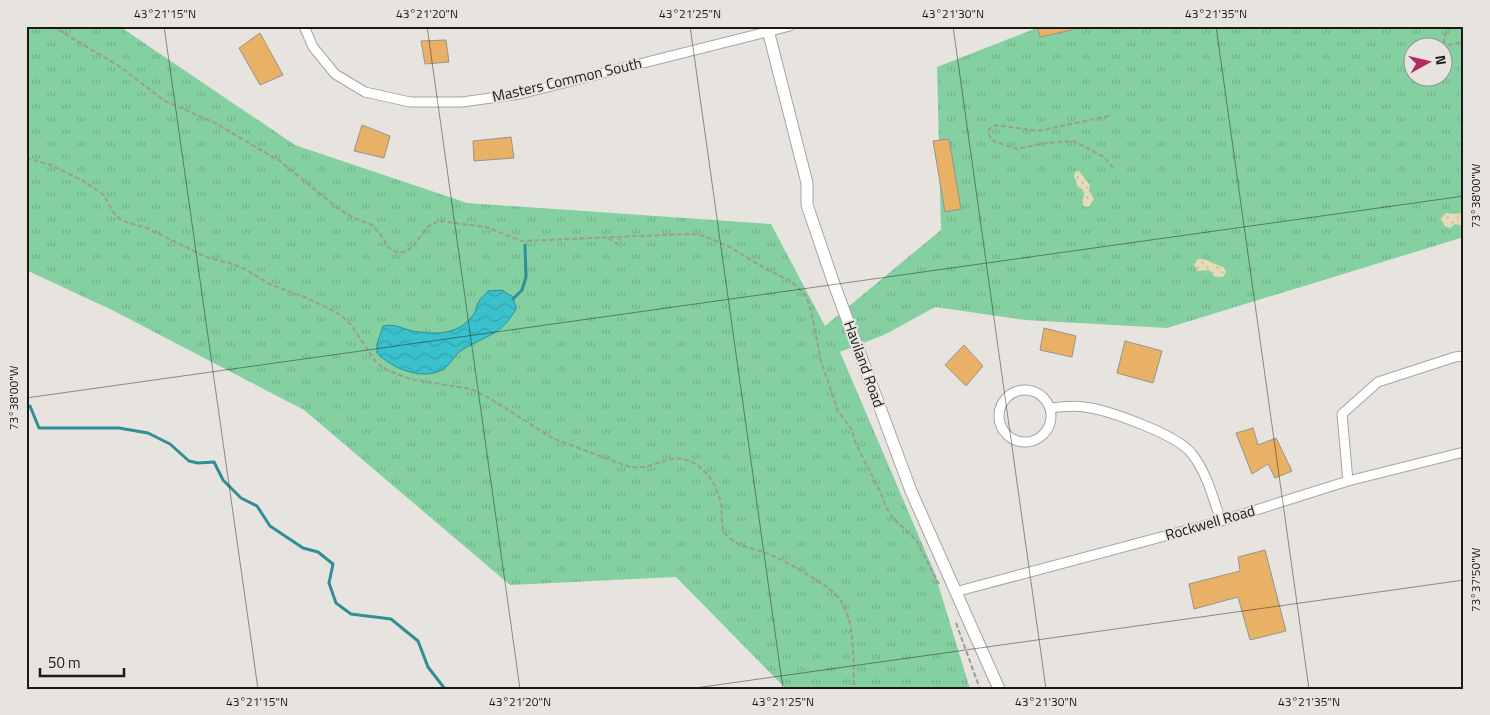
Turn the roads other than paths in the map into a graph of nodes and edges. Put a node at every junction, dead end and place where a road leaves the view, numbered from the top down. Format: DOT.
graph roads {
  1 [pos="304,26"];
  2 [pos="790,26"];
  3 [pos="768,28"];
  4 [pos="1464,356"];
  5 [pos="1050,408"];
  6 [pos="1464,452"];
  7 [pos="1348,482"];
  8 [pos="1221,521"];
  9 [pos="955,592"];
  10 [pos="999,689"];
  1 -- 3 [label="street, Masters Common South"];
  2 -- 3 [label="street, Masters Common South"];
  3 -- 9 [label="street, Haviland Road"];
  4 -- 7 [label="street"];
  5 -- 5 [label="street"];
  5 -- 8 [label="street"];
  6 -- 7 [label="street, Rockwell Road"];
  7 -- 8 [label="street, Rockwell Road"];
  8 -- 9 [label="street, Rockwell Road"];
  9 -- 10 [label="street, Haviland Road"];
}
